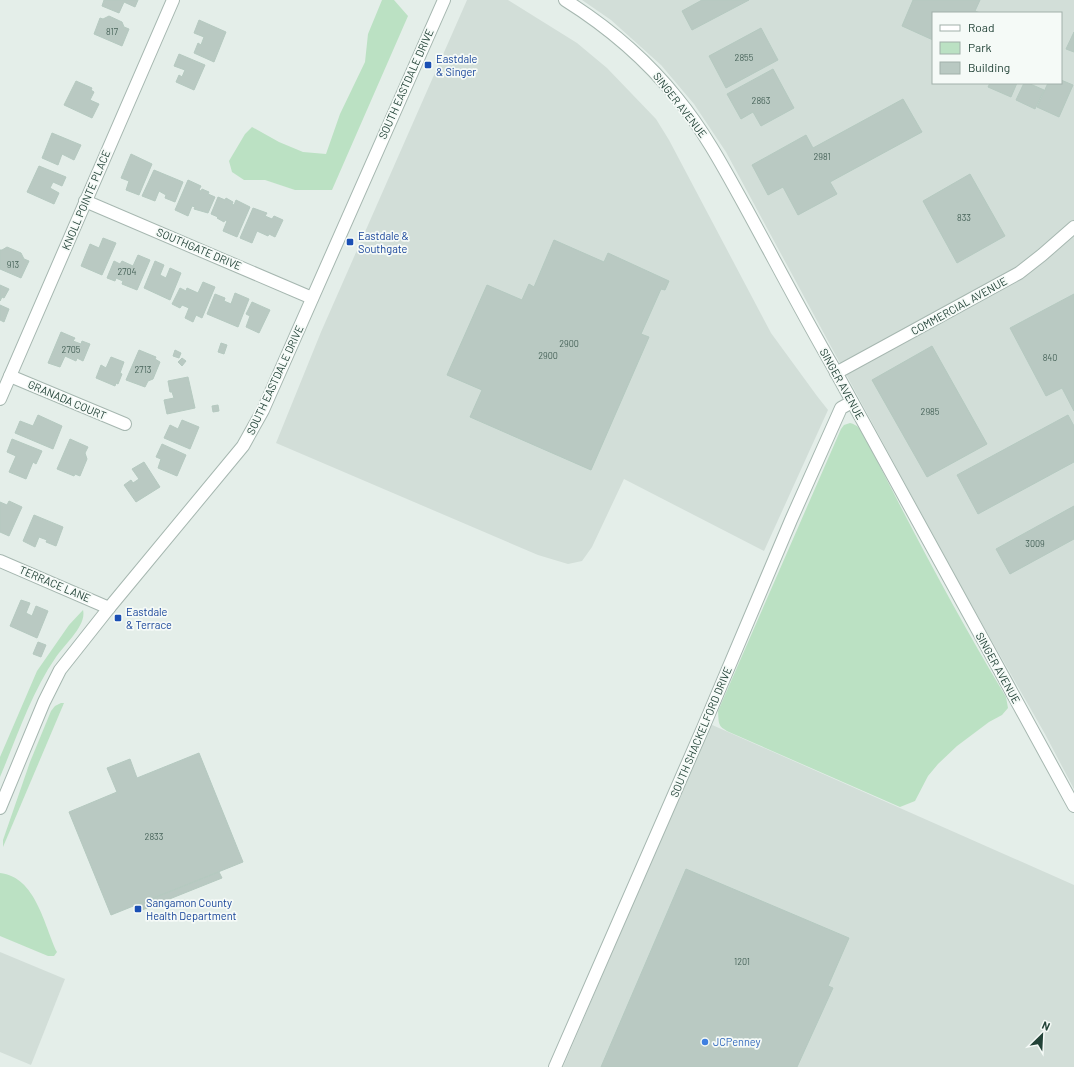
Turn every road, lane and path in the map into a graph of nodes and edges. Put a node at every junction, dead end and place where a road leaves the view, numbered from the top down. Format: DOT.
graph roads {
  1 [pos="173,0"];
  2 [pos="444,0"];
  3 [pos="565,0"];
  4 [pos="85,201"];
  5 [pos="1074,227"];
  6 [pos="312,298"];
  7 [pos="836,373"];
  8 [pos="10,376"];
  9 [pos="0,399"];
  10 [pos="852,402"];
  11 [pos="125,424"];
  12 [pos="0,561"];
  13 [pos="109,608"];
  14 [pos="1074,806"];
  15 [pos="0,808"];
  16 [pos="555,1067"];
  1 -- 4 [label="street, KNOLL POINTE PLACE"];
  2 -- 6 [label="street, SOUTH EASTDALE DRIVE"];
  3 -- 7 [label="street, SINGER AVENUE"];
  4 -- 6 [label="street, SOUTHGATE DRIVE"];
  4 -- 8 [label="street, KNOLL POINTE PLACE"];
  5 -- 7 [label="street, COMMERCIAL AVENUE"];
  6 -- 13 [label="street, SOUTH EASTDALE DRIVE"];
  7 -- 10 [label="street, SINGER AVENUE"];
  8 -- 9 [label="street, KNOLL POINTE PLACE"];
  8 -- 11 [label="street, GRANADA COURT"];
  10 -- 14 [label="street, SINGER AVENUE"];
  10 -- 16 [label="street, SOUTH SHACKELFORD DRIVE"];
  12 -- 13 [label="street, TERRACE LANE"];
  13 -- 15 [label="street, SOUTH EASTDALE DRIVE"];
}
